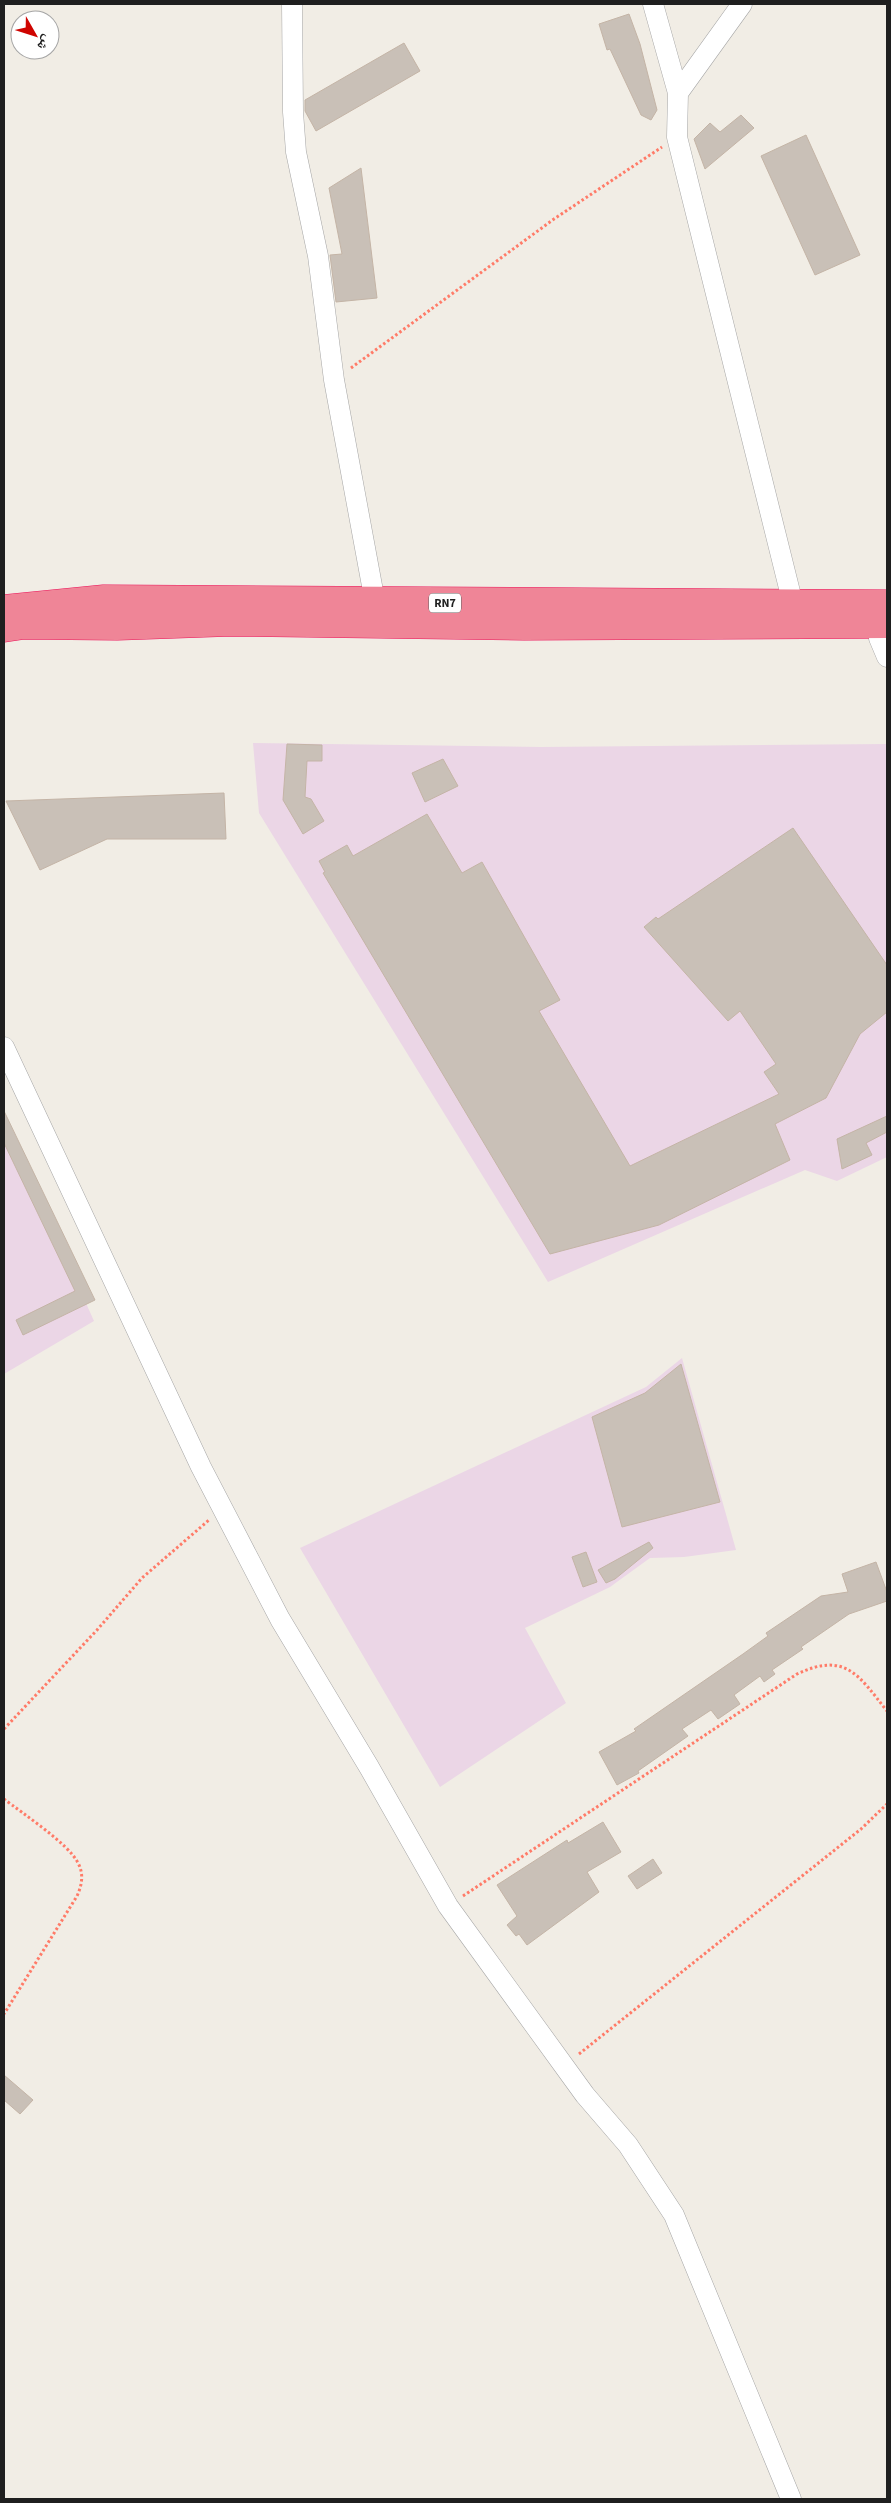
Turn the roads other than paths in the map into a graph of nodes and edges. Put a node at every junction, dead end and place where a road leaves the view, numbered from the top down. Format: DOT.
graph roads {
  1 [pos="292,4"];
  2 [pos="652,4"];
  3 [pos="742,4"];
  4 [pos="678,93"];
  5 [pos="376,602"];
  6 [pos="793,604"];
  7 [pos="4,609"];
  8 [pos="881,614"];
  9 [pos="4,628"];
  10 [pos="887,657"];
  11 [pos="4,1047"];
  12 [pos="791,2499"];
  1 -- 5 [label="street"];
  2 -- 4 [label="street"];
  3 -- 4 [label="street"];
  4 -- 6 [label="street"];
  5 -- 6 [label="highway, RN7"];
  5 -- 7 [label="highway, RN7"];
  6 -- 8 [label="highway, RN7"];
  8 -- 9 [label="highway, RN7"];
  8 -- 10 [label="street"];
  11 -- 12 [label="street"];
}
